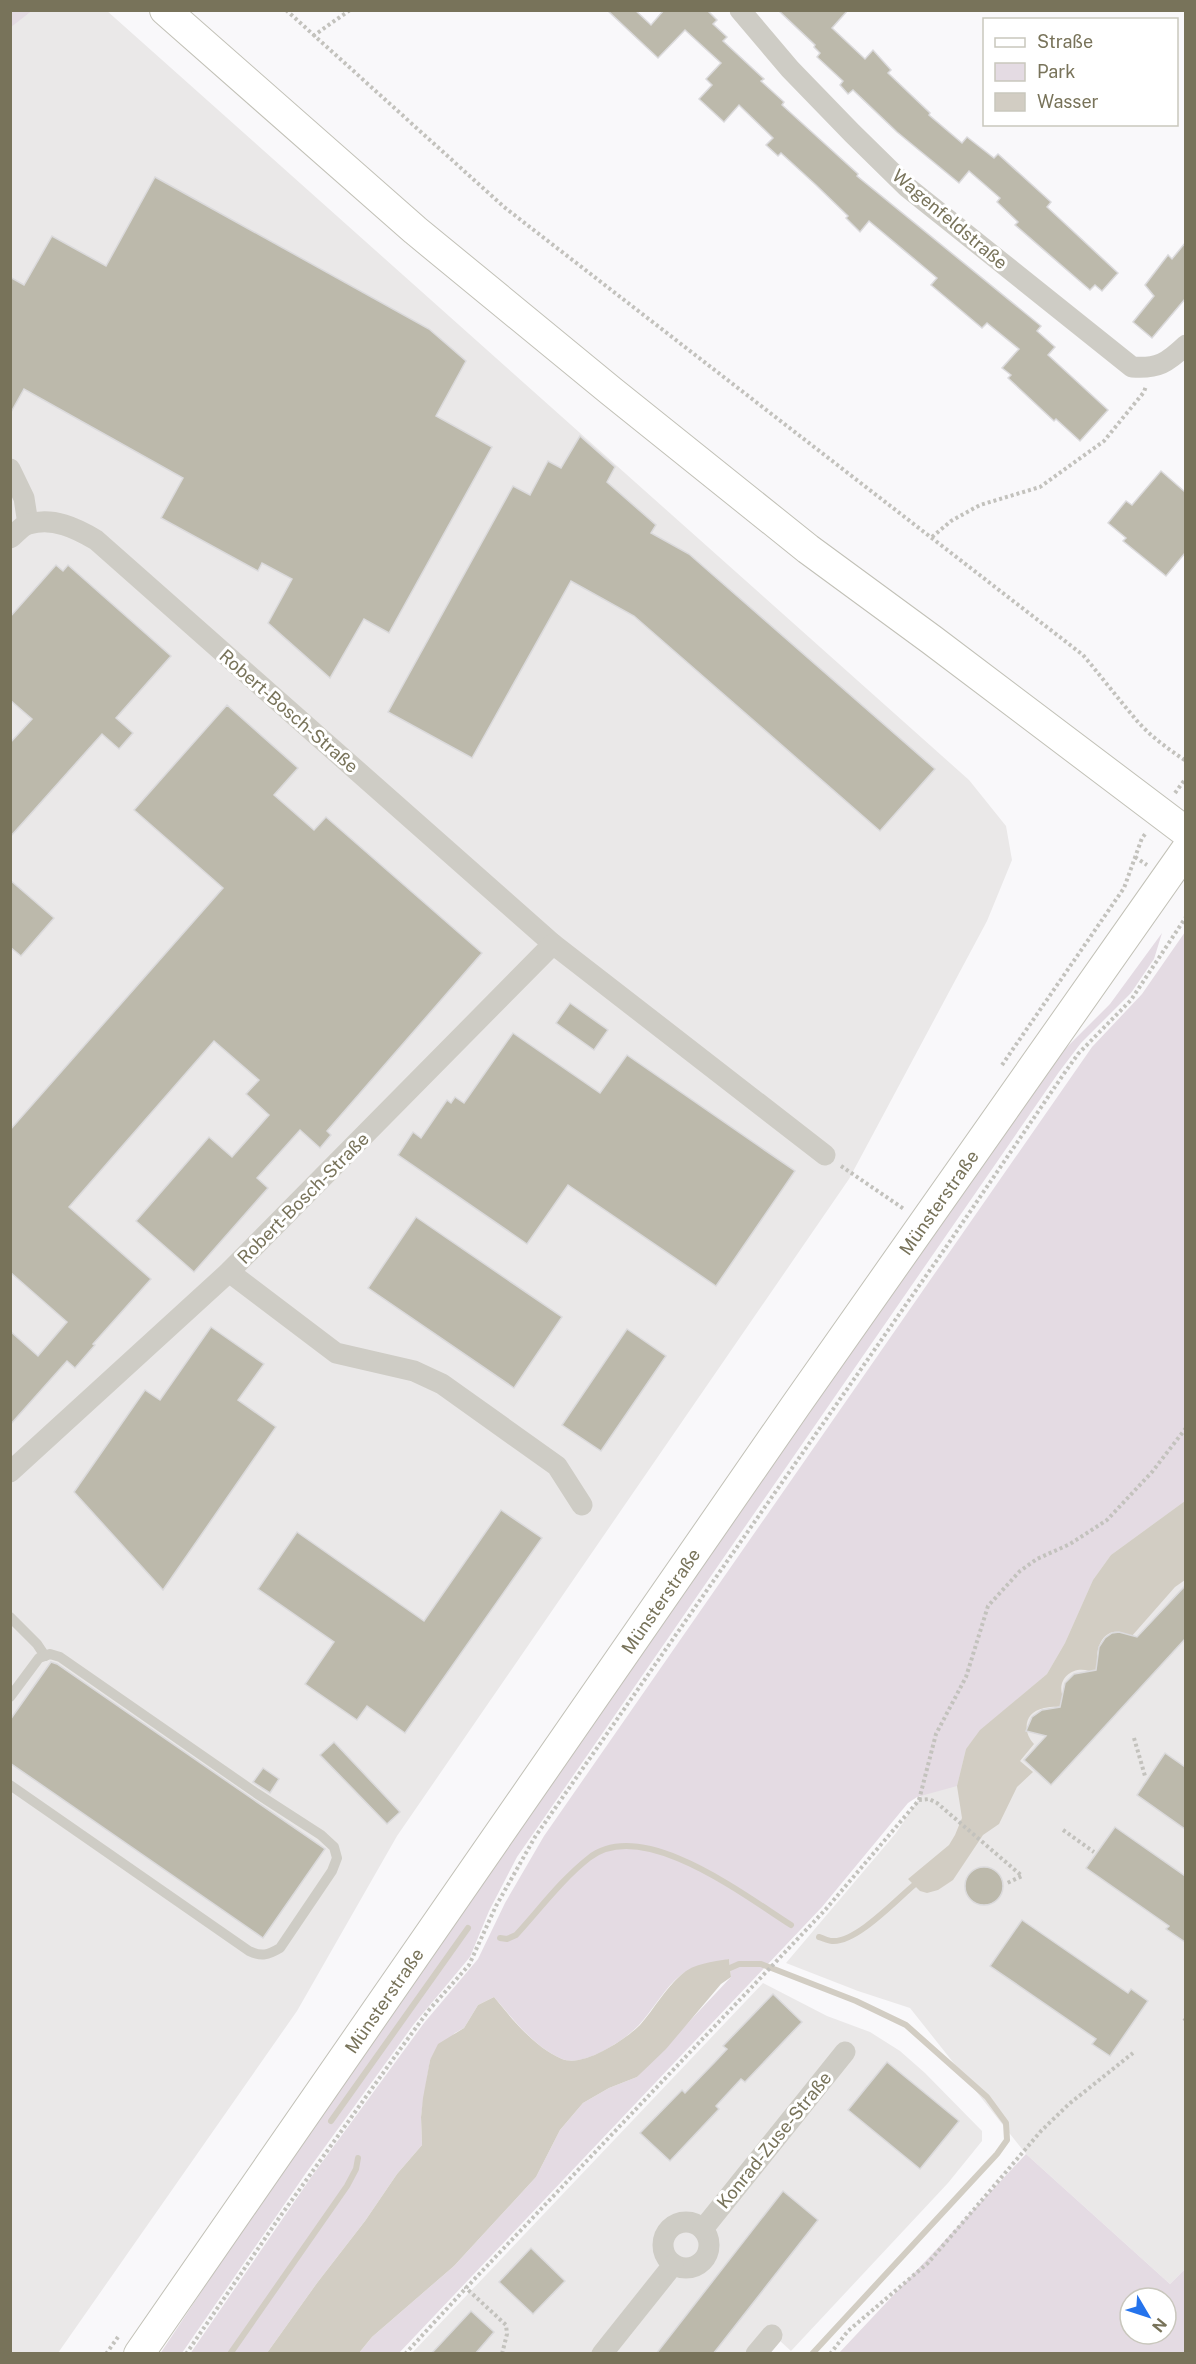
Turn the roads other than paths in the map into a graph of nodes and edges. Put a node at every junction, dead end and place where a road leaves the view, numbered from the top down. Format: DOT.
graph roads {
  1 [pos="165,10"];
  2 [pos="740,10"];
  3 [pos="1185,345"];
  4 [pos="10,469"];
  5 [pos="27,524"];
  6 [pos="10,538"];
  7 [pos="1185,832"];
  8 [pos="1185,850"];
  9 [pos="553,944"];
  10 [pos="825,1155"];
  11 [pos="229,1272"];
  12 [pos="10,1472"];
  13 [pos="582,1505"];
  14 [pos="10,1617"];
  15 [pos="45,1656"];
  16 [pos="10,1697"];
  17 [pos="10,1785"];
  18 [pos="845,2052"];
  19 [pos="703,2229"];
  20 [pos="673,2265"];
  21 [pos="772,2335"];
  22 [pos="139,2354"];
  23 [pos="602,2354"];
  24 [pos="756,2354"];
  1 -- 7 [label="main road"];
  2 -- 3 [label="street, Wagenfeldstraße"];
  4 -- 5 [label="street"];
  5 -- 6 [label="street"];
  5 -- 9 [label="street, Robert-Bosch-Straße"];
  8 -- 22 [label="main road, Münsterstraße"];
  9 -- 10 [label="street, Robert-Bosch-Straße"];
  9 -- 11 [label="street, Robert-Bosch-Straße"];
  11 -- 12 [label="street, Robert-Bosch-Straße"];
  11 -- 13 [label="street, Robert-Bosch-Straße"];
  14 -- 15 [label="lane"];
  15 -- 16 [label="lane"];
  15 -- 17 [label="lane"];
  18 -- 19 [label="street, Konrad-Zuse-Straße"];
  19 -- 20 [label="street"];
  19 -- 20 [label="street"];
  20 -- 23 [label="street"];
  21 -- 24 [label="street"];
}
